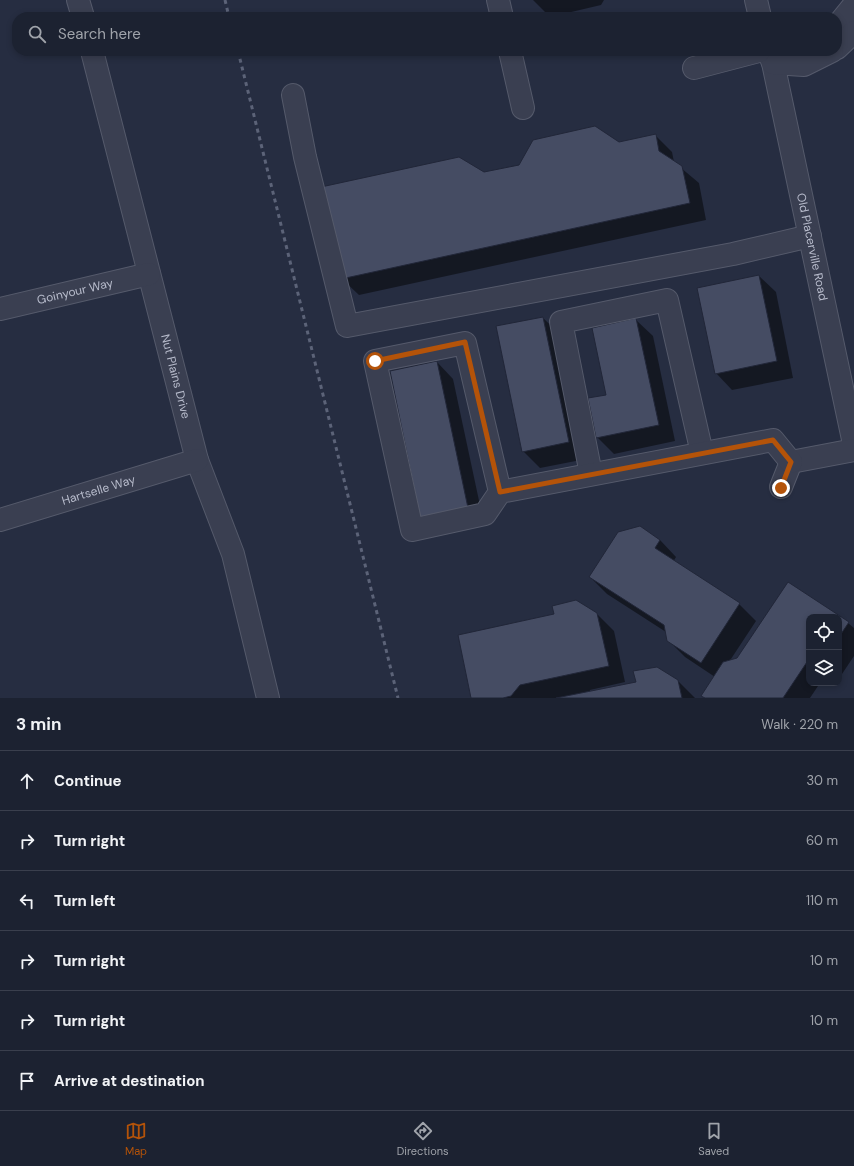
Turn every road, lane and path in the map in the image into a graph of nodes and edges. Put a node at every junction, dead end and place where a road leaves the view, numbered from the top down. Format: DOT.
graph roads {
  1 [pos="78,0"];
  2 [pos="498,0"];
  3 [pos="756,0"];
  4 [pos="854,5"];
  5 [pos="82,12"];
  6 [pos="501,12"];
  7 [pos="759,12"];
  8 [pos="842,20"];
  9 [pos="854,32"];
  10 [pos="842,43"];
  11 [pos="93,56"];
  12 [pos="511,56"];
  13 [pos="761,56"];
  14 [pos="767,56"];
  15 [pos="771,56"];
  16 [pos="822,56"];
  17 [pos="694,68"];
  18 [pos="293,96"];
  19 [pos="523,108"];
  20 [pos="810,236"];
  21 [pos="149,274"];
  22 [pos="0,309"];
  23 [pos="854,444"];
  24 [pos="854,450"];
  25 [pos="702,453"];
  26 [pos="197,460"];
  27 [pos="791,462"];
  28 [pos="591,474"];
  29 [pos="781,488"];
  30 [pos="500,492"];
  31 [pos="0,520"];
  32 [pos="268,698"];
  1 -- 5 [label="street"];
  2 -- 6 [label="street"];
  3 -- 7 [label="street"];
  4 -- 8 [label="street"];
  9 -- 10 [label="street"];
  11 -- 21 [label="street, Nut Plains Drive"];
  12 -- 19 [label="street"];
  13 -- 17 [label="street"];
  14 -- 20 [label="street, Old Placerville Road"];
  15 -- 16 [label="street"];
  18 -- 20 [label="street"];
  20 -- 23 [label="street, Old Placerville Road"];
  21 -- 22 [label="street, Goinyour Way"];
  21 -- 26 [label="street, Nut Plains Drive"];
  24 -- 27 [label="street"];
  25 -- 27 [label="street"];
  25 -- 28 [label="street"];
  25 -- 28 [label="street"];
  26 -- 31 [label="street, Hartselle Way"];
  26 -- 32 [label="street, Nut Plains Drive"];
  27 -- 29 [label="street"];
  28 -- 30 [label="street"];
  30 -- 30 [label="street"];
}
